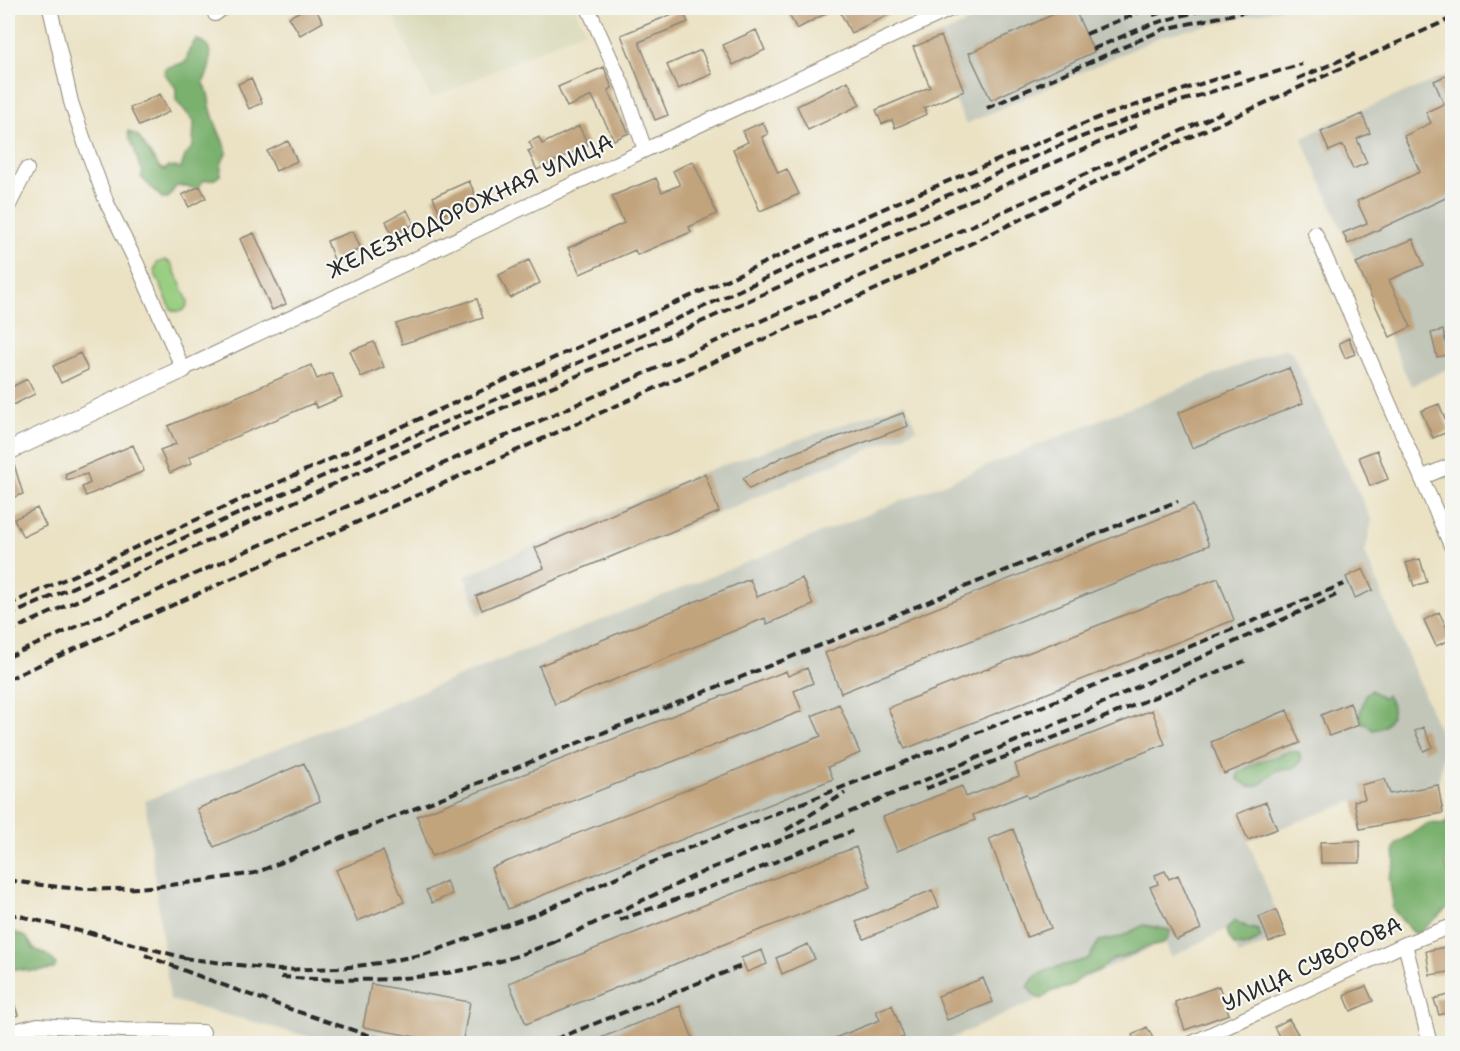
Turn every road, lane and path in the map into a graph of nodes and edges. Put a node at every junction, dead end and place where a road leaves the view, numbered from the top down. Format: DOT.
graph roads {
  1 [pos="50,8"];
  2 [pos="588,8"];
  3 [pos="949,8"];
  4 [pos="645,150"];
  5 [pos="27,169"];
  6 [pos="8,207"];
  7 [pos="1315,233"];
  8 [pos="183,369"];
  9 [pos="8,452"];
  10 [pos="1452,465"];
  11 [pos="1422,477"];
  12 [pos="1452,548"];
  13 [pos="1452,926"];
  14 [pos="1405,944"];
  15 [pos="202,1032"];
  16 [pos="8,1038"];
  17 [pos="1190,1044"];
  18 [pos="1430,1044"];
  1 -- 8 [label="street"];
  2 -- 4 [label="street"];
  3 -- 4 [label="street, ЖЕЛЕЗНОДОРОЖНАЯ УЛИЦА"];
  4 -- 8 [label="street, ЖЕЛЕЗНОДОРОЖНАЯ УЛИЦА"];
  5 -- 6 [label="street"];
  7 -- 11 [label="street"];
  8 -- 9 [label="street, ЖЕЛЕЗНОДОРОЖНАЯ УЛИЦА"];
  10 -- 11 [label="street"];
  11 -- 12 [label="street"];
  13 -- 14 [label="street, УЛИЦА СУВОРОВА"];
  14 -- 17 [label="street, УЛИЦА СУВОРОВА"];
  14 -- 18 [label="street"];
  15 -- 16 [label="street"];
}
